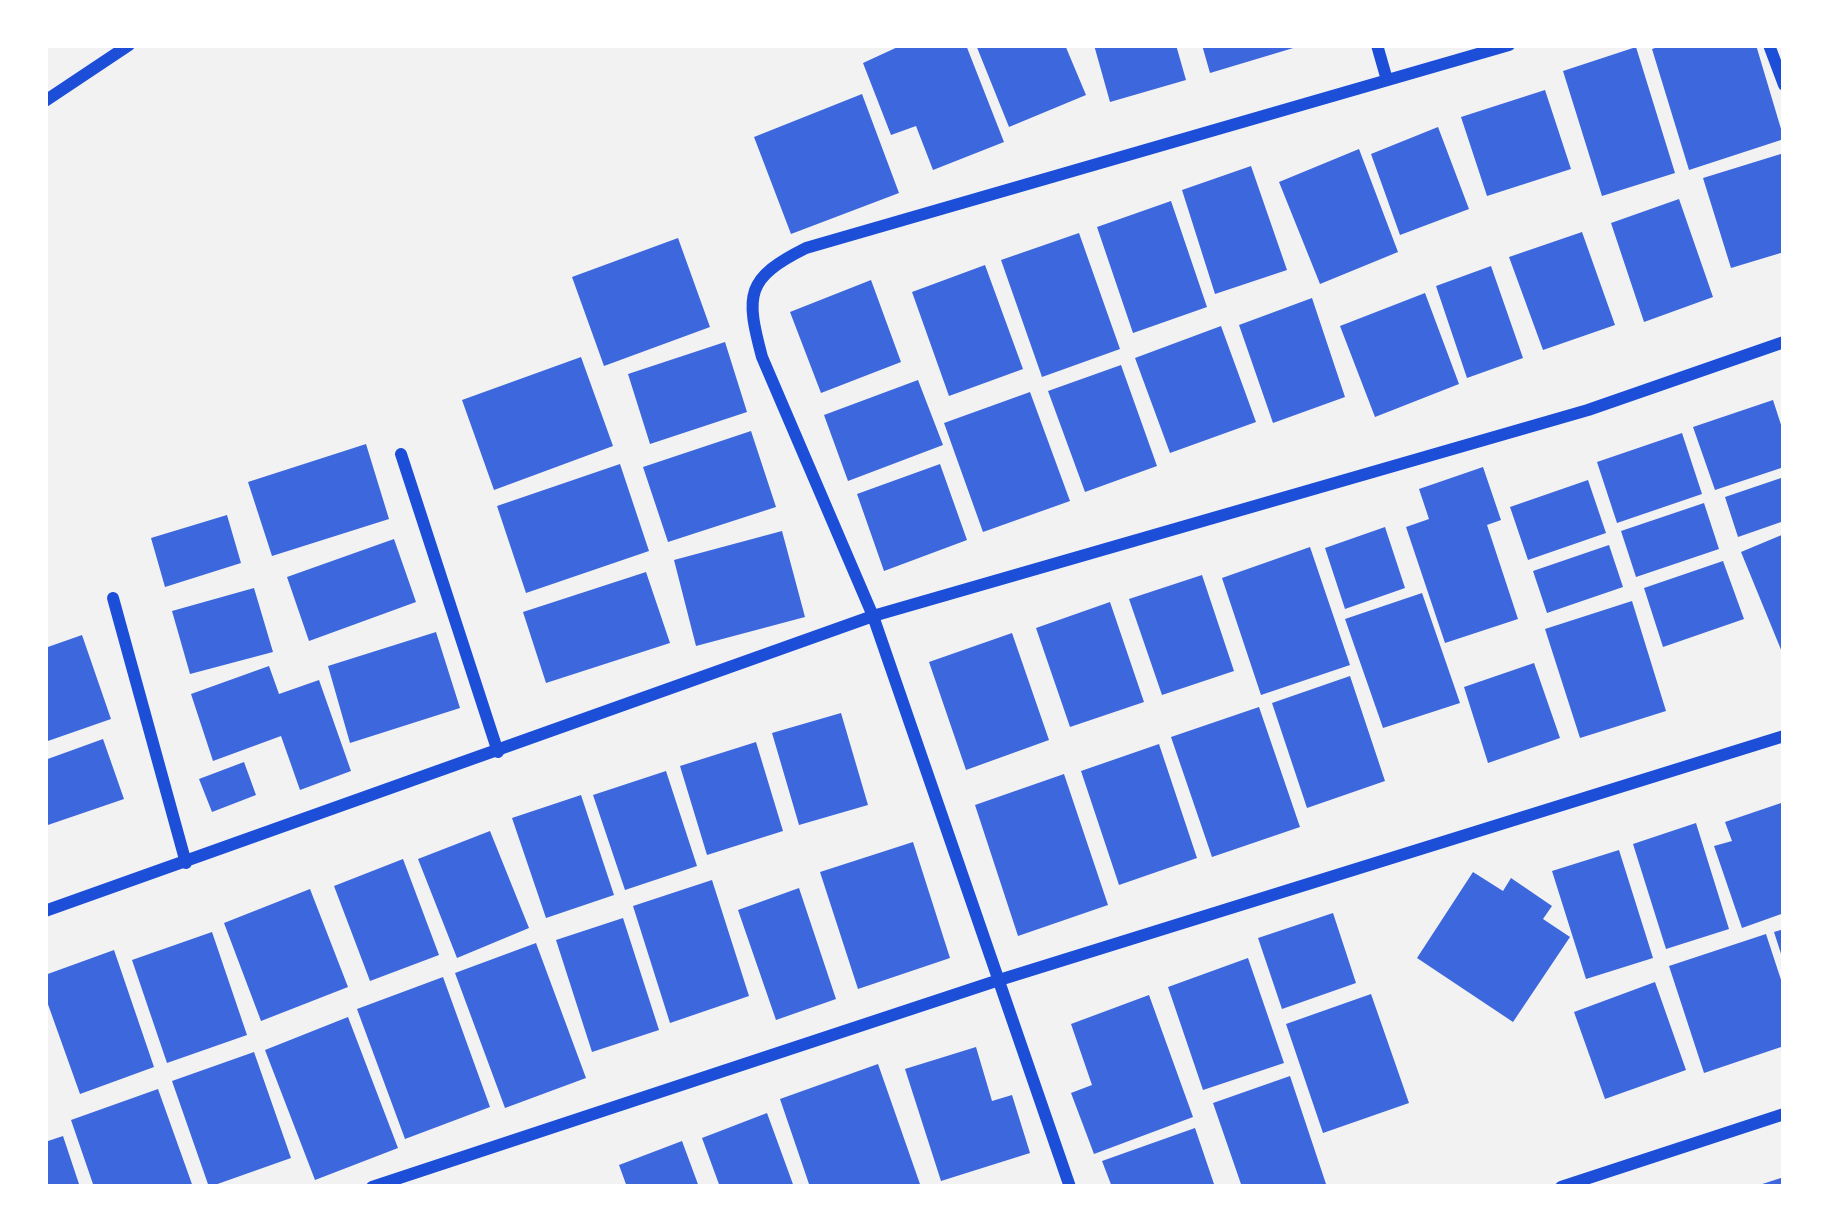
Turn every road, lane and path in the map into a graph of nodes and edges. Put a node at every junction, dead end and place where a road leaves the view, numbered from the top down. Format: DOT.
graph roads {
  1 [pos="129,45"];
  2 [pos="1377,45"];
  3 [pos="1509,45"];
  4 [pos="1769,45"];
  5 [pos="1387,80"];
  6 [pos="1784,85"];
  7 [pos="45,101"];
  8 [pos="1784,342"];
  9 [pos="401,454"];
  10 [pos="113,598"];
  11 [pos="872,616"];
  12 [pos="1784,736"];
  13 [pos="498,752"];
  14 [pos="186,863"];
  15 [pos="45,911"];
  16 [pos="996,981"];
  17 [pos="1784,1114"];
  18 [pos="372,1187"];
  19 [pos="1070,1187"];
  20 [pos="1561,1187"];
  1 -- 7 [label="street"];
  2 -- 5 [label="street"];
  3 -- 5 [label="street"];
  4 -- 6 [label="street"];
  5 -- 11 [label="street"];
  8 -- 11 [label="street"];
  9 -- 13 [label="street"];
  10 -- 14 [label="street"];
  11 -- 13 [label="street"];
  11 -- 16 [label="street"];
  12 -- 16 [label="street"];
  13 -- 14 [label="street"];
  14 -- 15 [label="street"];
  16 -- 18 [label="street"];
  16 -- 19 [label="street"];
  17 -- 20 [label="street"];
}
